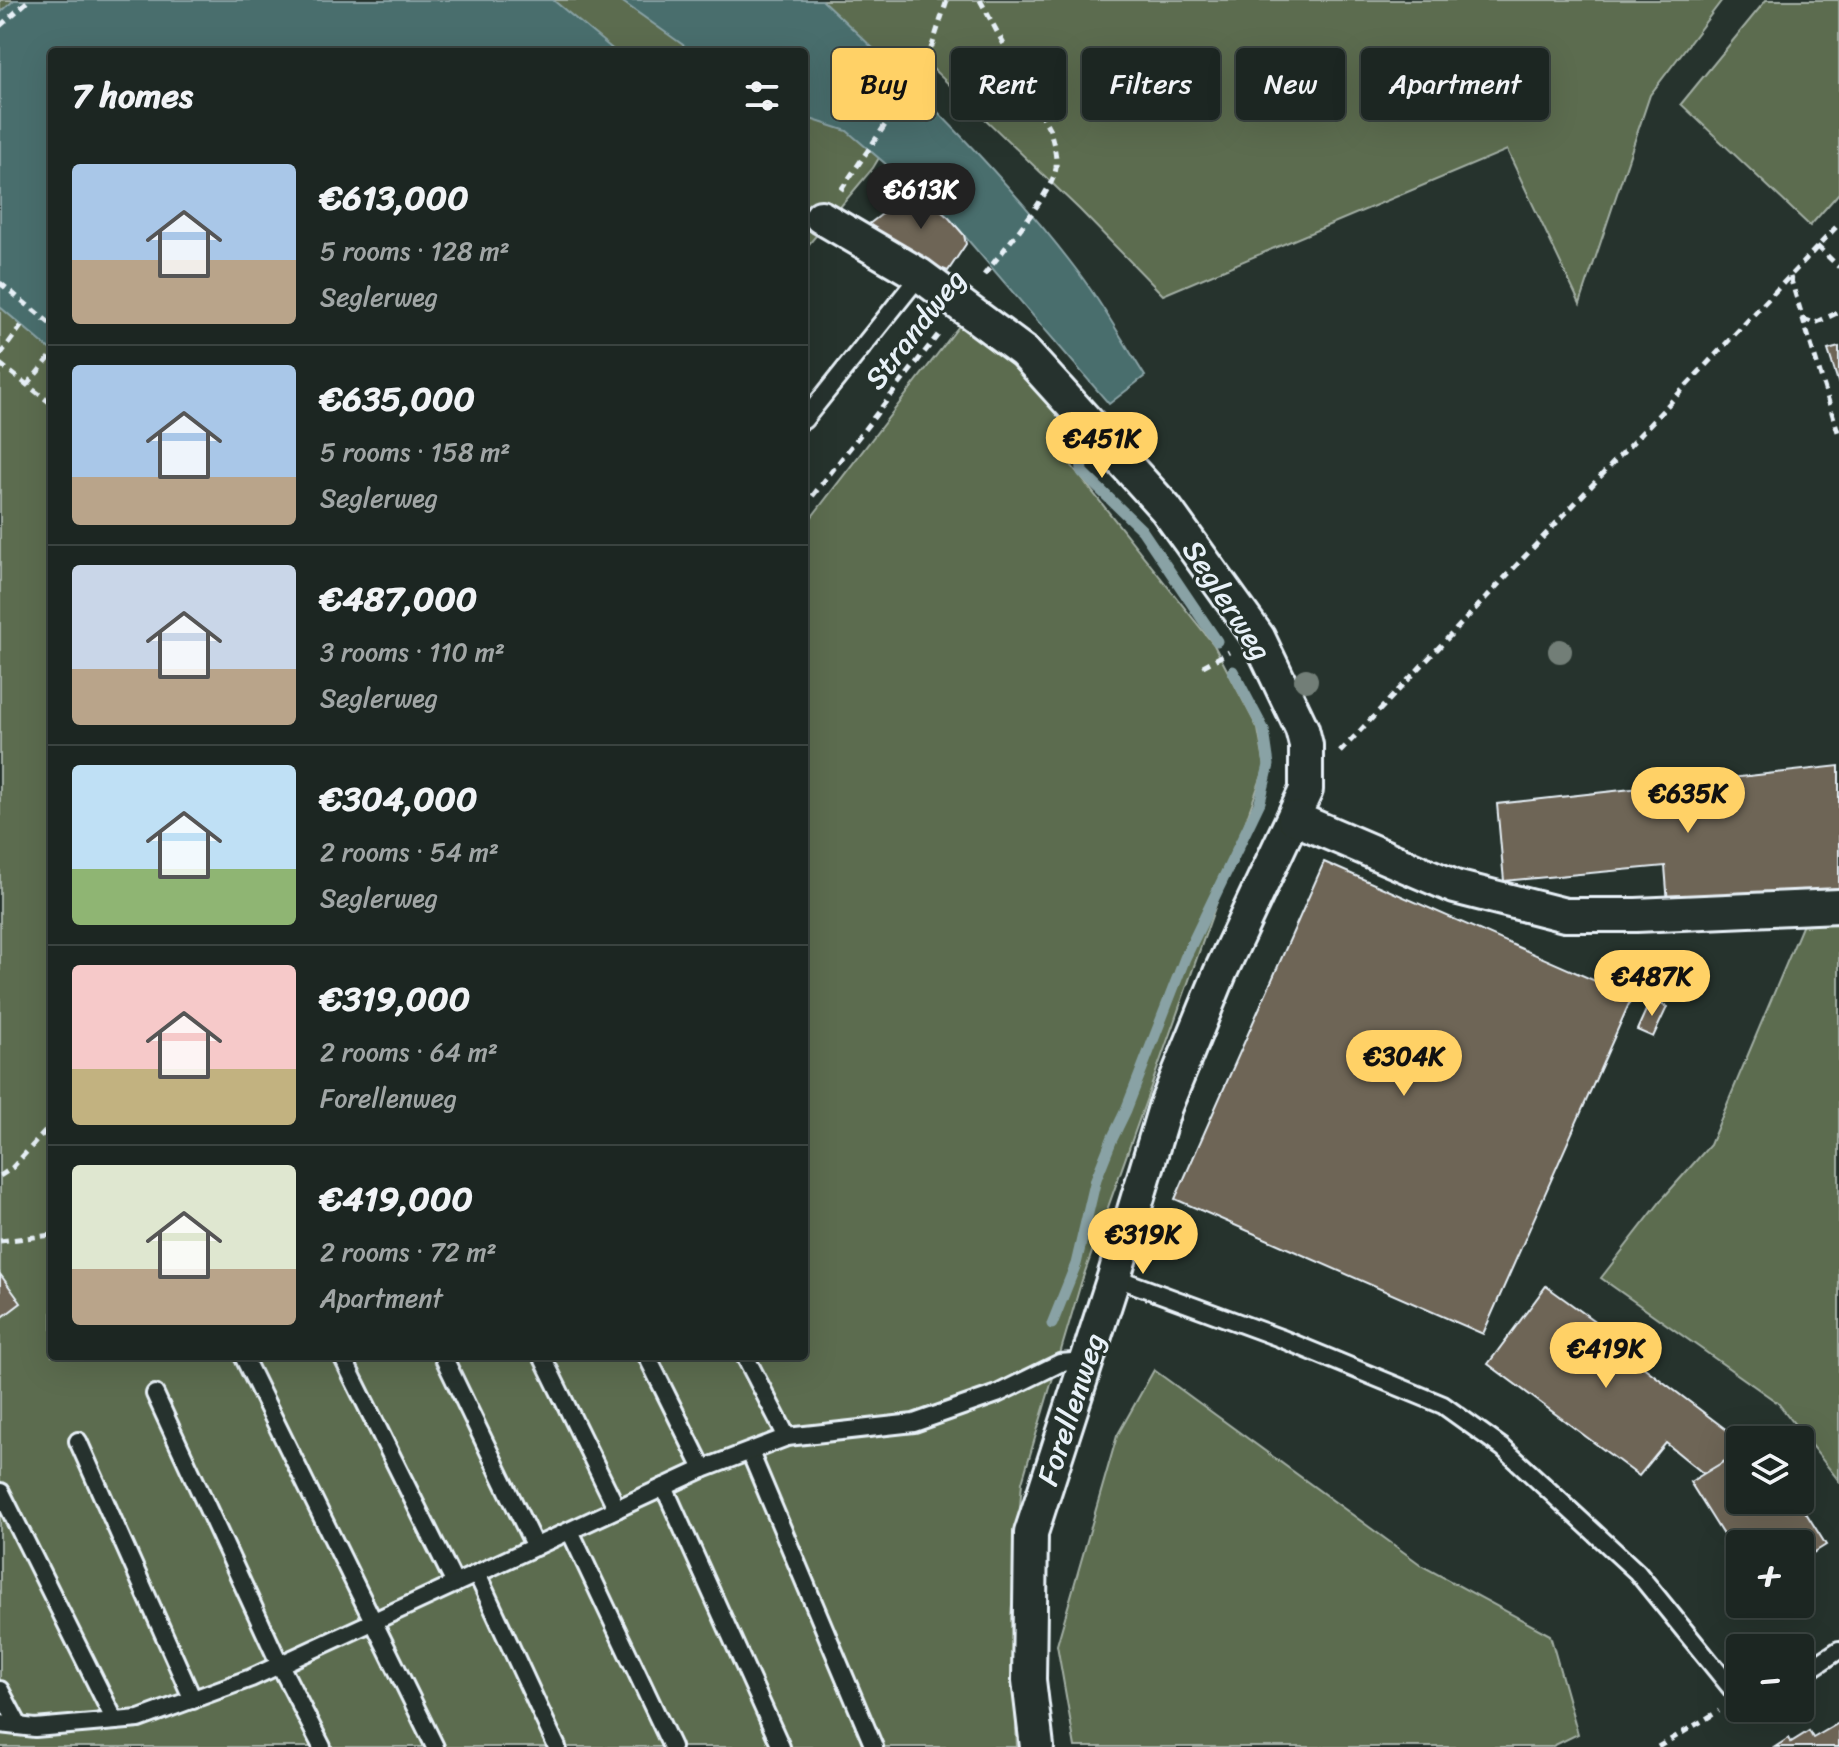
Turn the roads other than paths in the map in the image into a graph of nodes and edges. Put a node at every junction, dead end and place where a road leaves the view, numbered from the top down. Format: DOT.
graph roads {
  1 [pos="821,217"];
  2 [pos="920,275"];
  3 [pos="808,415"];
  4 [pos="1294,818"];
  5 [pos="1839,906"];
  6 [pos="1114,1277"];
  7 [pos="245,1360"];
  8 [pos="344,1360"];
  9 [pos="445,1360"];
  10 [pos="544,1360"];
  11 [pos="649,1360"];
  12 [pos="747,1360"];
  13 [pos="1085,1361"];
  14 [pos="155,1394"];
  15 [pos="787,1437"];
  16 [pos="78,1441"];
  17 [pos="750,1452"];
  18 [pos="703,1469"];
  19 [pos="664,1487"];
  20 [pos="1,1492"];
  21 [pos="617,1509"];
  22 [pos="570,1531"];
  23 [pos="535,1547"];
  24 [pos="477,1574"];
  25 [pos="455,1584"];
  26 [pos="372,1622"];
  27 [pos="1839,1650"];
  28 [pos="280,1665"];
  29 [pos="1814,1667"];
  30 [pos="1726,1682"];
  31 [pos="0,1690"];
  32 [pos="193,1700"];
  33 [pos="115,1721"];
  34 [pos="0,1724"];
  35 [pos="19,1726"];
  36 [pos="322,1747"];
  37 [pos="435,1747"];
  38 [pos="557,1747"];
  39 [pos="672,1747"];
  40 [pos="781,1747"];
  41 [pos="874,1747"];
  42 [pos="1037,1747"];
  1 -- 2 [label="street, Seglerweg"];
  2 -- 3 [label="lane"];
  2 -- 4 [label="street, Seglerweg"];
  4 -- 5 [label="street"];
  4 -- 6 [label="street, Forellenweg"];
  6 -- 13 [label="street, Forellenweg"];
  6 -- 30 [label="lane"];
  7 -- 26 [label="lane"];
  8 -- 25 [label="lane"];
  9 -- 23 [label="lane"];
  10 -- 21 [label="lane"];
  11 -- 18 [label="lane"];
  12 -- 15 [label="lane"];
  13 -- 15 [label="lane"];
  13 -- 42 [label="street, Forellenweg"];
  14 -- 28 [label="lane"];
  15 -- 17 [label="lane"];
  16 -- 32 [label="lane"];
  17 -- 18 [label="lane"];
  17 -- 41 [label="lane"];
  18 -- 19 [label="lane"];
  19 -- 21 [label="lane"];
  19 -- 40 [label="lane"];
  20 -- 33 [label="lane"];
  21 -- 22 [label="lane"];
  22 -- 23 [label="lane"];
  22 -- 39 [label="lane"];
  23 -- 24 [label="lane"];
  24 -- 25 [label="lane"];
  24 -- 38 [label="lane"];
  25 -- 26 [label="lane"];
  26 -- 28 [label="lane"];
  26 -- 37 [label="lane"];
  27 -- 29 [label="lane"];
  28 -- 32 [label="lane"];
  28 -- 36 [label="lane"];
  31 -- 35 [label="lane"];
  32 -- 33 [label="lane"];
  33 -- 35 [label="lane"];
  34 -- 35 [label="lane"];
}
